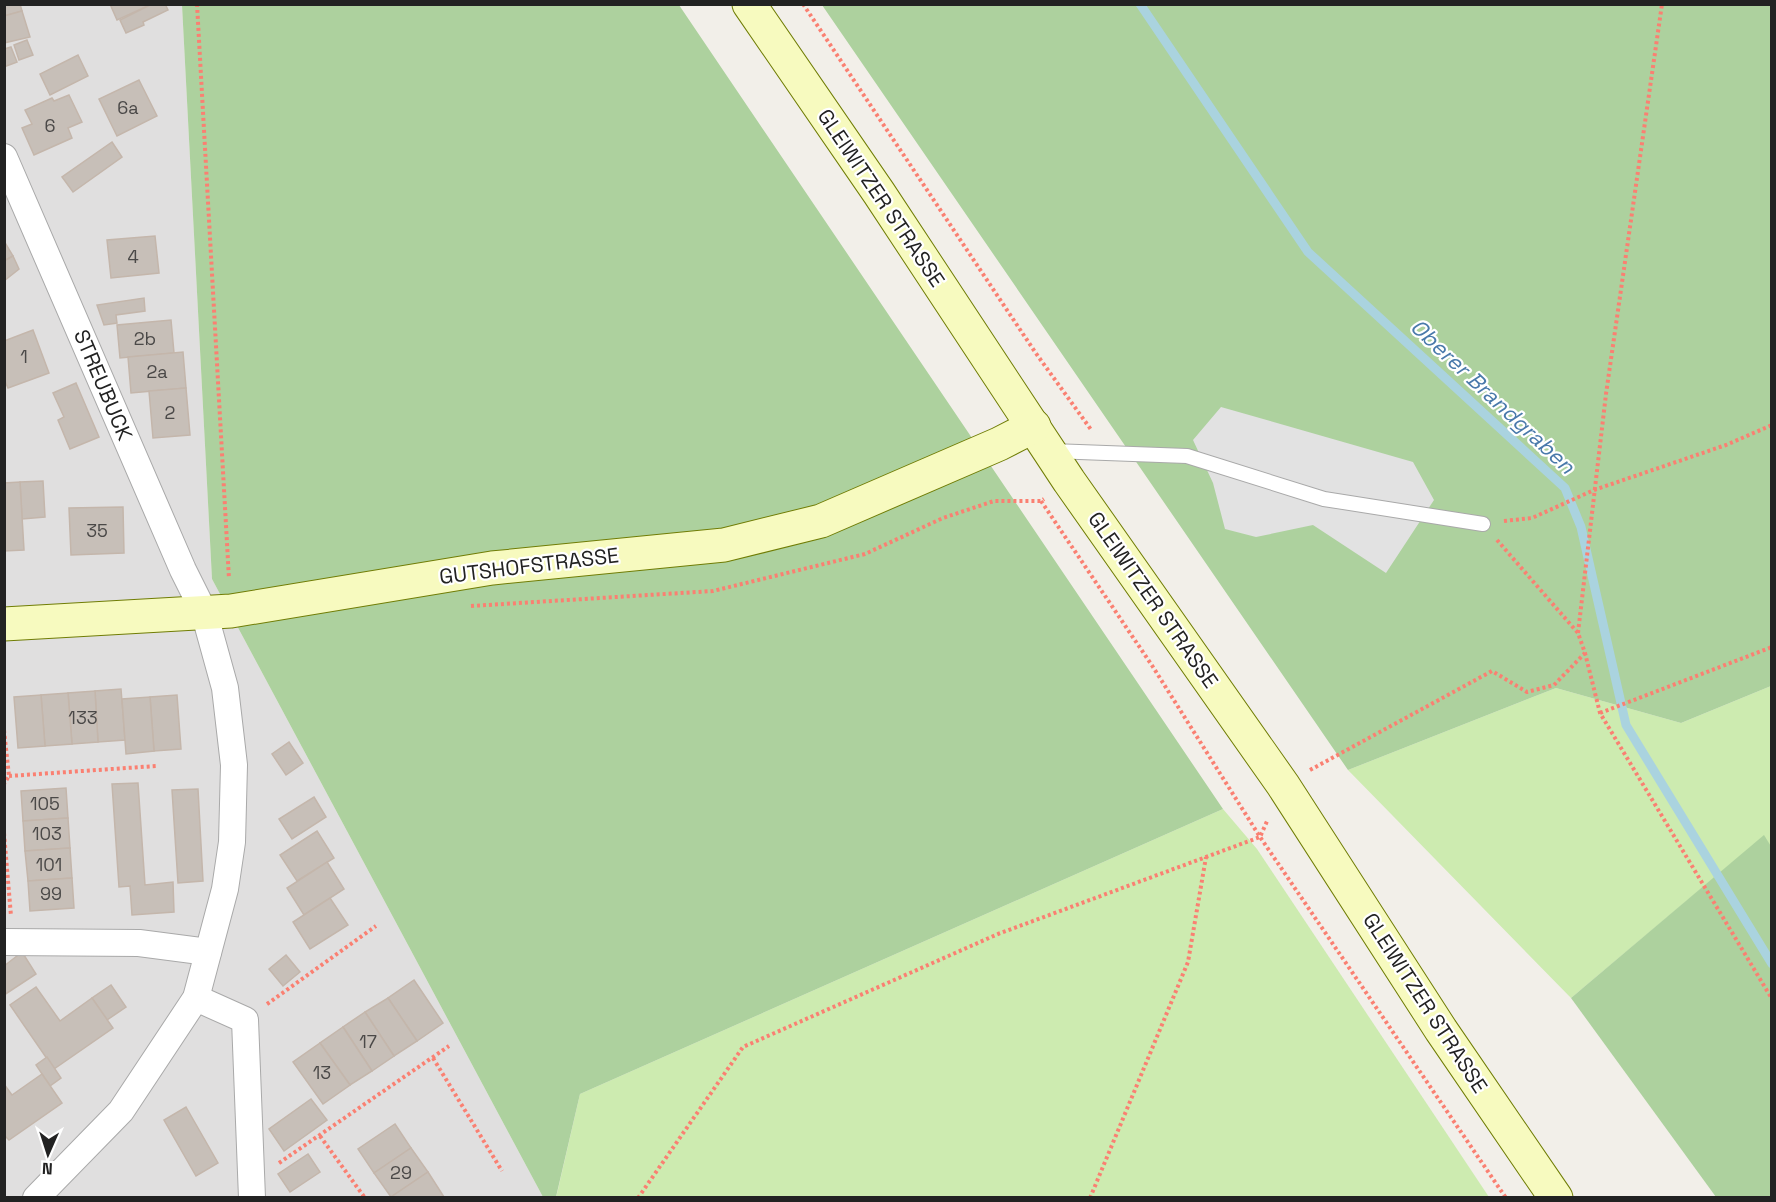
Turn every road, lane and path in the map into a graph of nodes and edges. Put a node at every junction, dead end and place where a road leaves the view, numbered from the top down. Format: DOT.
graph roads {
  1 [pos="197,4"];
  2 [pos="749,4"];
  3 [pos="803,4"];
  4 [pos="1662,4"];
  5 [pos="4,157"];
  6 [pos="1772,425"];
  7 [pos="1042,439"];
  8 [pos="1107,452"];
  9 [pos="1069,481"];
  10 [pos="1594,490"];
  11 [pos="1483,524"];
  12 [pos="218,611"];
  13 [pos="4,624"];
  14 [pos="1578,633"];
  15 [pos="1772,647"];
  16 [pos="1585,653"];
  17 [pos="1600,713"];
  18 [pos="4,730"];
  19 [pos="156,766"];
  20 [pos="9,776"];
  21 [pos="4,784"];
  22 [pos="1283,785"];
  23 [pos="4,833"];
  24 [pos="1260,837"];
  25 [pos="1206,857"];
  26 [pos="376,926"];
  27 [pos="8,942"];
  28 [pos="208,952"];
  29 [pos="196,998"];
  30 [pos="1772,999"];
  31 [pos="244,1020"];
  32 [pos="449,1046"];
  33 [pos="433,1058"];
  34 [pos="320,1136"];
  35 [pos="502,1171"];
  36 [pos="251,1190"];
  37 [pos="36,1197"];
  38 [pos="365,1197"];
  39 [pos="638,1197"];
  40 [pos="1090,1197"];
  41 [pos="1506,1197"];
  42 [pos="1556,1197"];
  1 -- 12 [label="path"];
  2 -- 7 [label="main road, GLEIWITZER STRASSE"];
  3 -- 8 [label="path"];
  4 -- 10 [label="path"];
  5 -- 12 [label="street, STREUBUCK"];
  6 -- 10 [label="path"];
  7 -- 8 [label="lane"];
  7 -- 9 [label="main road, GLEIWITZER STRASSE"];
  7 -- 12 [label="main road, GUTSHOFSTRASSE"];
  8 -- 11 [label="lane"];
  9 -- 22 [label="main road, GLEIWITZER STRASSE"];
  9 -- 24 [label="path"];
  10 -- 11 [label="path"];
  10 -- 14 [label="path"];
  11 -- 14 [label="path"];
  12 -- 13 [label="main road, GUTSHOFSTRASSE"];
  12 -- 28 [label="street, STREUBUCK"];
  14 -- 16 [label="path"];
  15 -- 17 [label="path"];
  16 -- 17 [label="path"];
  16 -- 22 [label="path"];
  17 -- 30 [label="path"];
  18 -- 20 [label="path"];
  19 -- 20 [label="path"];
  20 -- 21 [label="path"];
  22 -- 24 [label="path"];
  22 -- 42 [label="main road, GLEIWITZER STRASSE"];
  23 -- 27 [label="path"];
  24 -- 25 [label="path"];
  24 -- 41 [label="path"];
  25 -- 39 [label="path"];
  25 -- 40 [label="path"];
  26 -- 31 [label="path"];
  27 -- 28 [label="street"];
  28 -- 29 [label="street, STREUBUCK"];
  29 -- 31 [label="street"];
  29 -- 37 [label="street, STREUBUCK"];
  31 -- 36 [label="street"];
  32 -- 33 [label="path"];
  33 -- 34 [label="path"];
  33 -- 35 [label="path"];
  34 -- 36 [label="path"];
  34 -- 38 [label="path"];
}
